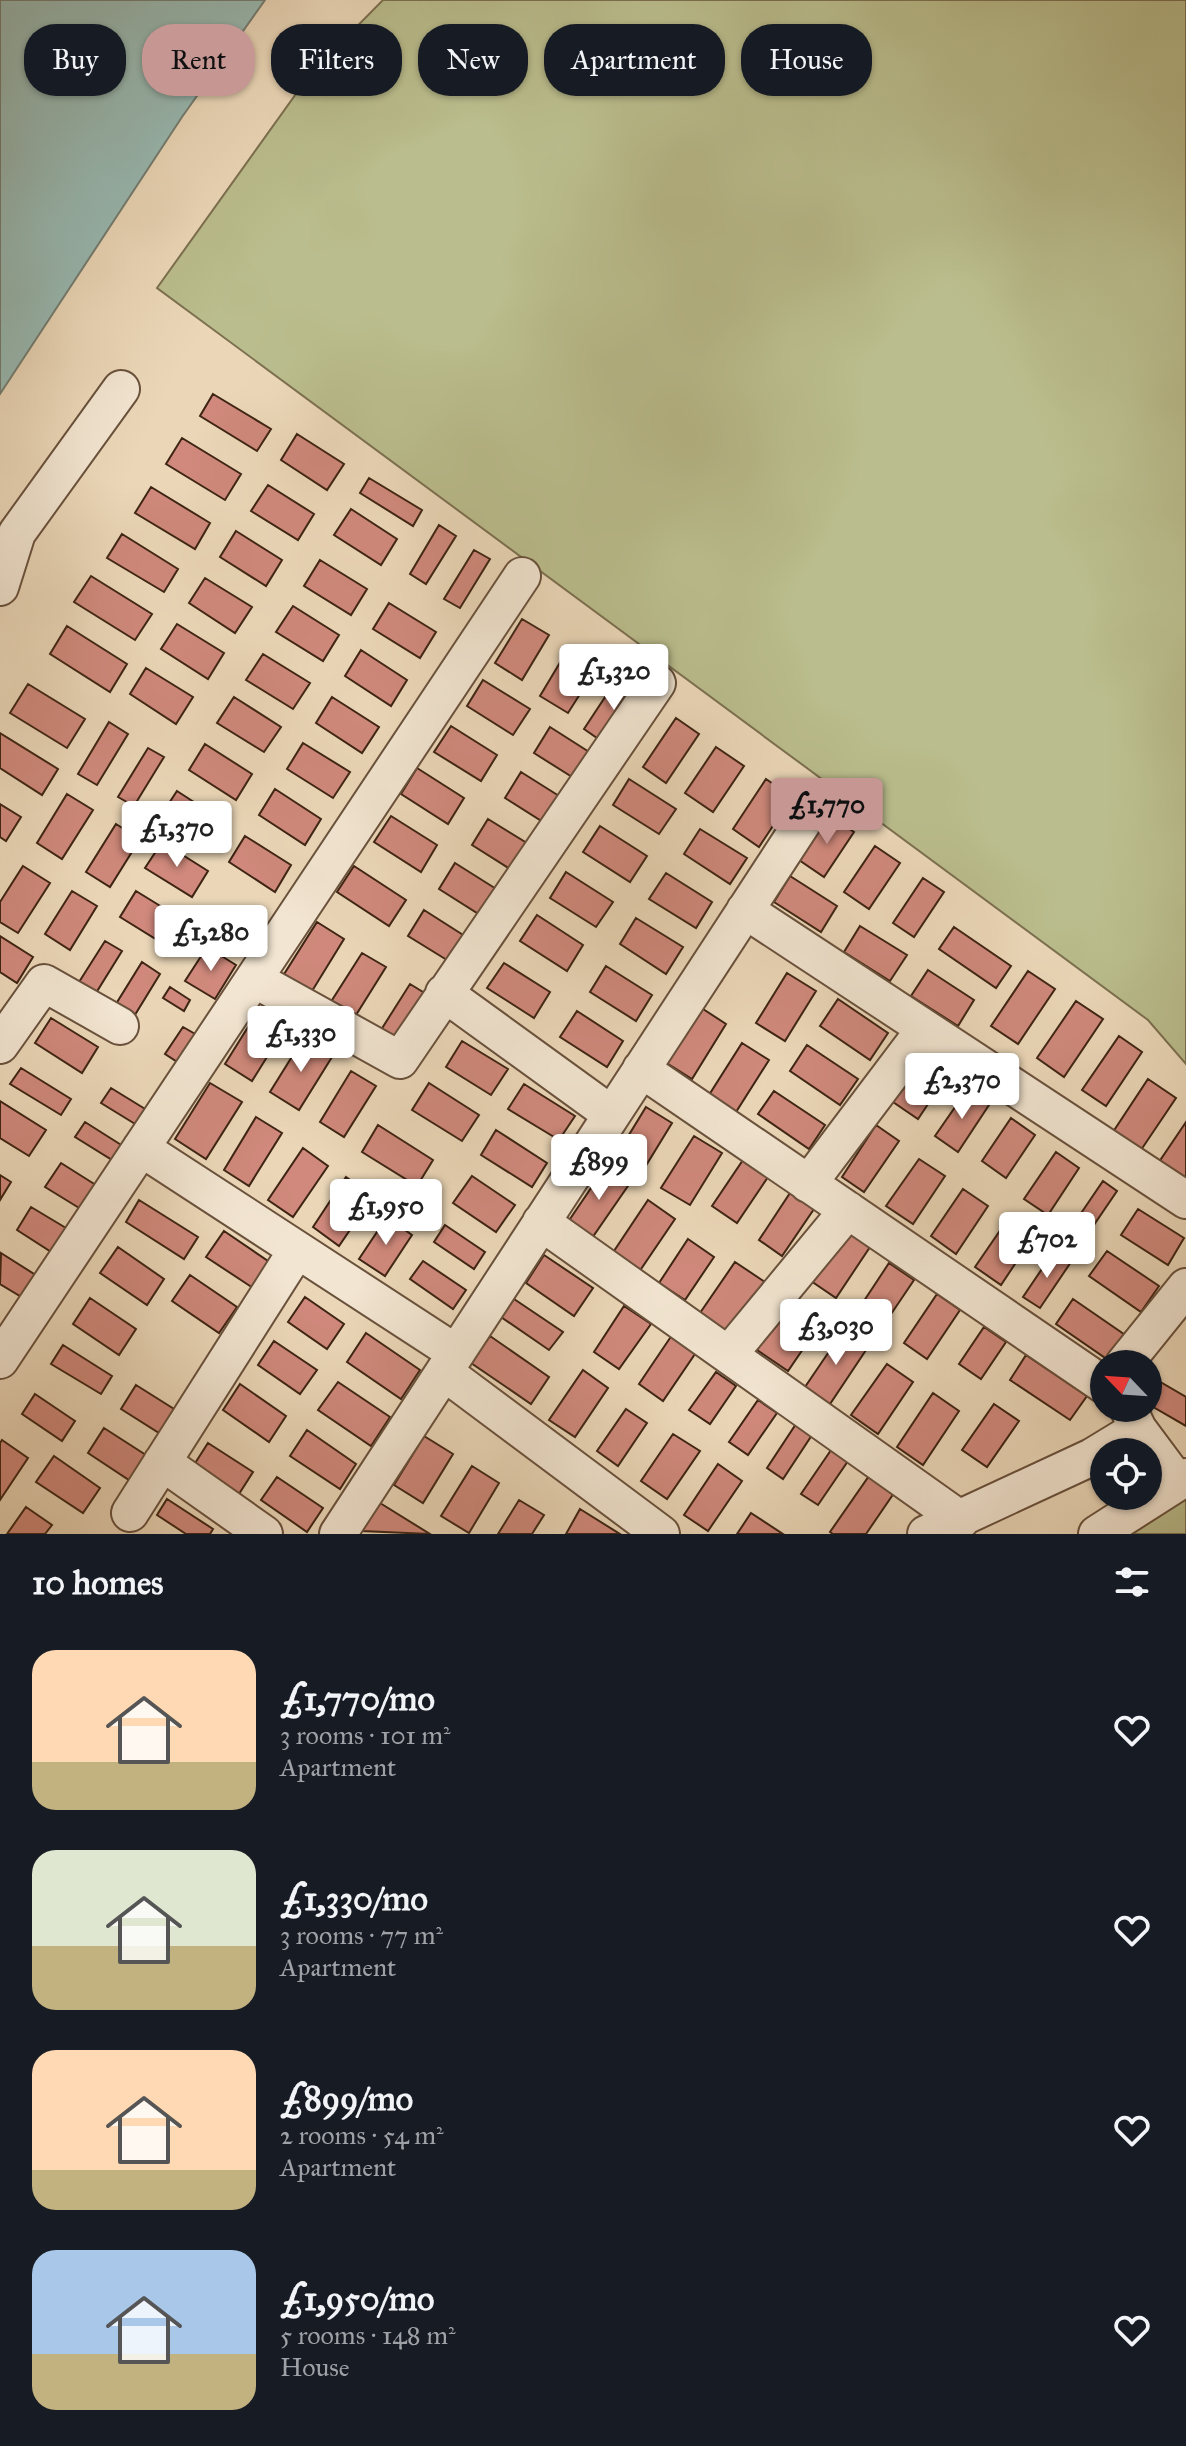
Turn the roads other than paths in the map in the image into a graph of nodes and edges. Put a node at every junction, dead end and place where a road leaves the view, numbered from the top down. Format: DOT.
graph roads {
  1 [pos="121,389"];
  2 [pos="522,576"];
  3 [pos="0,587"];
  4 [pos="657,683"];
  5 [pos="816,802"];
  6 [pos="745,910"];
  7 [pos="254,979"];
  8 [pos="444,993"];
  9 [pos="120,1026"];
  10 [pos="925,1029"];
  11 [pos="0,1045"];
  12 [pos="641,1069"];
  13 [pos="611,1114"];
  14 [pos="141,1148"];
  15 [pos="808,1184"];
  16 [pos="1186,1200"];
  17 [pos="848,1210"];
  18 [pos="541,1222"];
  19 [pos="297,1250"];
  20 [pos="1186,1287"];
  21 [pos="1135,1350"];
  22 [pos="729,1354"];
  23 [pos="0,1360"];
  24 [pos="450,1362"];
  25 [pos="1090,1375"];
  26 [pos="1129,1422"];
  27 [pos="1136,1422"];
  28 [pos="162,1462"];
  29 [pos="1181,1478"];
  30 [pos="130,1513"];
  31 [pos="961,1520"];
  32 [pos="264,1534"];
  33 [pos="338,1534"];
  34 [pos="661,1534"];
  35 [pos="926,1534"];
  36 [pos="1097,1534"];
  1 -- 3 [label="street"];
  2 -- 7 [label="street"];
  4 -- 8 [label="street"];
  5 -- 6 [label="street"];
  6 -- 10 [label="street"];
  6 -- 12 [label="street"];
  7 -- 8 [label="street"];
  7 -- 14 [label="street"];
  8 -- 13 [label="street"];
  9 -- 11 [label="street"];
  10 -- 15 [label="street"];
  10 -- 16 [label="street"];
  12 -- 13 [label="street"];
  12 -- 15 [label="street"];
  13 -- 18 [label="street"];
  14 -- 19 [label="street"];
  14 -- 23 [label="street"];
  15 -- 17 [label="street"];
  17 -- 22 [label="street"];
  17 -- 25 [label="street"];
  18 -- 22 [label="street"];
  18 -- 24 [label="street"];
  19 -- 24 [label="street"];
  19 -- 28 [label="street"];
  20 -- 21 [label="street"];
  22 -- 31 [label="street"];
  24 -- 33 [label="street"];
  24 -- 34 [label="street"];
  26 -- 31 [label="street"];
  27 -- 29 [label="street"];
  28 -- 30 [label="street"];
  28 -- 32 [label="street"];
  29 -- 36 [label="street"];
  31 -- 35 [label="street"];
}
